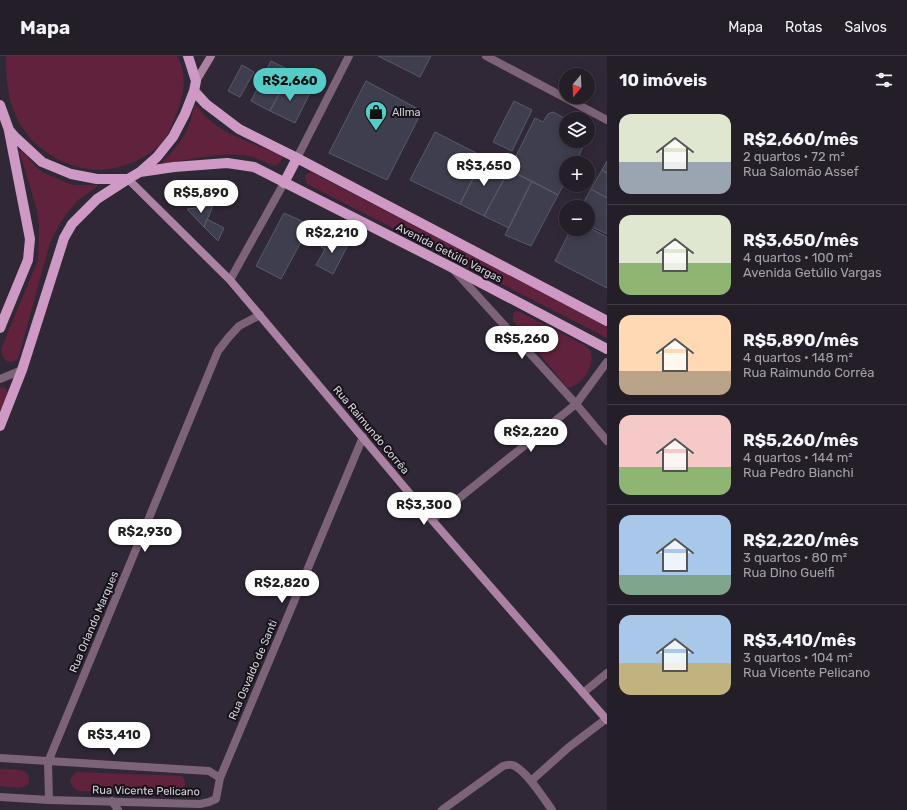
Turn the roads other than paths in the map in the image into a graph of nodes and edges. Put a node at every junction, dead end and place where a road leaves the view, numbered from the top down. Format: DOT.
graph roads {
  1 [pos="188,56"];
  2 [pos="211,56"];
  3 [pos="349,56"];
  4 [pos="486,56"];
  5 [pos="195,86"];
  6 [pos="0,104"];
  7 [pos="607,120"];
  8 [pos="9,130"];
  9 [pos="297,158"];
  10 [pos="140,172"];
  11 [pos="128,179"];
  12 [pos="284,183"];
  13 [pos="451,267"];
  14 [pos="230,280"];
  15 [pos="260,315"];
  16 [pos="607,321"];
  17 [pos="0,328"];
  18 [pos="607,349"];
  19 [pos="607,362"];
  20 [pos="22,370"];
  21 [pos="0,379"];
  22 [pos="576,404"];
  23 [pos="0,426"];
  24 [pos="363,437"];
  25 [pos="607,441"];
  26 [pos="432,520"];
  27 [pos="607,673"];
  28 [pos="583,693"];
  29 [pos="607,719"];
  30 [pos="0,758"];
  31 [pos="48,762"];
  32 [pos="220,778"];
  33 [pos="531,781"];
  34 [pos="0,797"];
  35 [pos="49,800"];
  36 [pos="112,801"];
  37 [pos="118,810"];
  38 [pos="442,810"];
  39 [pos="552,810"];
  1 -- 5 [label="main road"];
  2 -- 5 [label="main road"];
  3 -- 9 [label="street"];
  4 -- 7 [label="street"];
  5 -- 9 [label="main road, Avenida Getúlio Vargas"];
  5 -- 10 [label="main road"];
  6 -- 8 [label="main road"];
  8 -- 11 [label="main road"];
  8 -- 17 [label="main road"];
  9 -- 12 [label="main road"];
  9 -- 16 [label="main road, Avenida Getúlio Vargas"];
  10 -- 11 [label="main road"];
  10 -- 12 [label="main road, Avenida Getúlio Vargas"];
  11 -- 14 [label="main road, Rua Raimundo Corrêa"];
  11 -- 20 [label="main road"];
  12 -- 13 [label="main road, Avenida Getúlio Vargas"];
  12 -- 14 [label="street"];
  13 -- 18 [label="main road, Avenida Getúlio Vargas"];
  13 -- 22 [label="street"];
  14 -- 15 [label="main road, Rua Raimundo Corrêa"];
  15 -- 24 [label="main road, Rua Raimundo Corrêa"];
  15 -- 31 [label="street, Rua Orlando Marques"];
  19 -- 22 [label="street"];
  20 -- 21 [label="street"];
  20 -- 23 [label="main road"];
  22 -- 25 [label="street"];
  22 -- 26 [label="street"];
  24 -- 26 [label="main road, Rua Raimundo Corrêa"];
  24 -- 32 [label="street, Rua Osvaldo de Santi"];
  26 -- 28 [label="main road, Rua Raimundo Corrêa"];
  27 -- 28 [label="street"];
  28 -- 29 [label="main road, Rua Raimundo Corrêa"];
  29 -- 33 [label="street"];
  30 -- 31 [label="street, Rua Vicente Pelicano"];
  31 -- 32 [label="street, Rua Vicente Pelicano"];
  31 -- 35 [label="street, Rua Orlando Marques"];
  32 -- 36 [label="street, Rua Vicente Pelicano"];
  33 -- 38 [label="street"];
  33 -- 39 [label="street"];
  34 -- 35 [label="street, Rua Vicente Pelicano"];
  35 -- 36 [label="street, Rua Vicente Pelicano"];
  36 -- 37 [label="street"];
}
